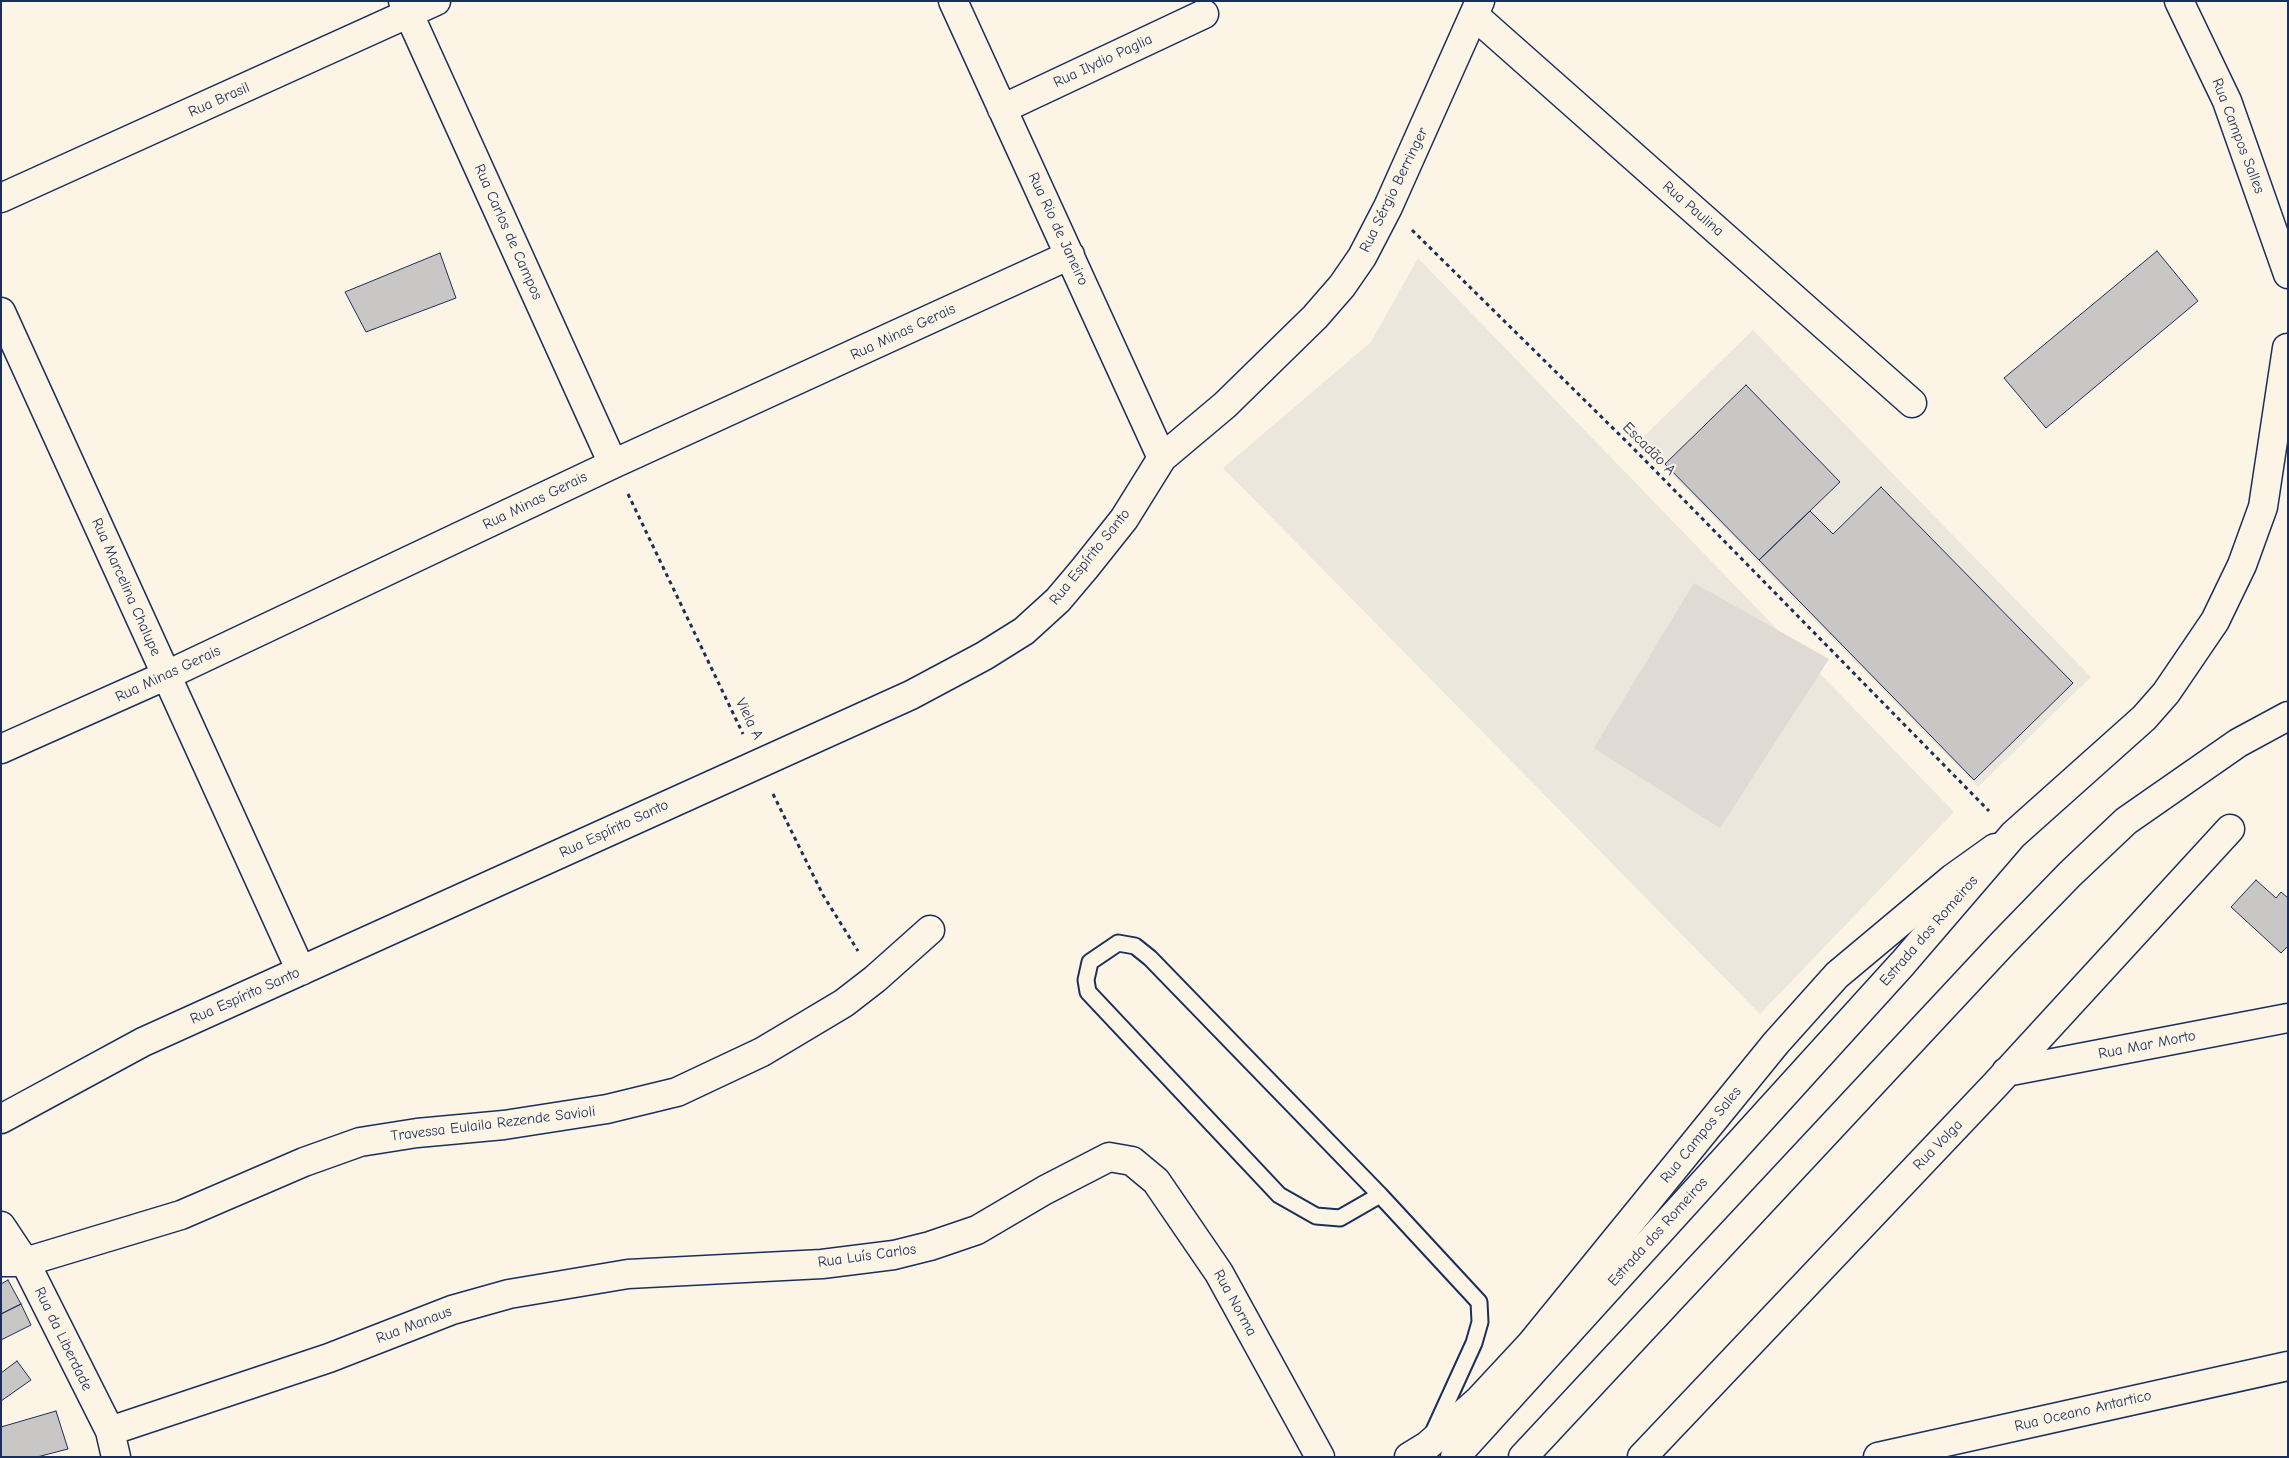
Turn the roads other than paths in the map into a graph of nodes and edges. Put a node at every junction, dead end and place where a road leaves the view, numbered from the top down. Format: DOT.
graph roads {
  1 [pos="436,1"];
  2 [pos="953,1"];
  3 [pos="2179,1"];
  4 [pos="406,8"];
  5 [pos="1477,9"];
  6 [pos="1204,14"];
  7 [pos="1002,109"];
  8 [pos="1,198"];
  9 [pos="1070,255"];
  10 [pos="2288,274"];
  11 [pos="1,312"];
  12 [pos="2288,339"];
  13 [pos="2287,348"];
  14 [pos="2288,352"];
  15 [pos="1912,403"];
  16 [pos="1162,458"];
  17 [pos="613,464"];
  18 [pos="166,675"];
  19 [pos="2288,716"];
  20 [pos="1,750"];
  21 [pos="2230,829"];
  22 [pos="2013,835"];
  23 [pos="930,930"];
  24 [pos="301,971"];
  25 [pos="2288,1018"];
  26 [pos="2006,1072"];
  27 [pos="1,1119"];
  28 [pos="1132,1161"];
  29 [pos="1380,1195"];
  30 [pos="1,1226"];
  31 [pos="13,1262"];
  32 [pos="730,1268"];
  33 [pos="2288,1366"];
  34 [pos="113,1444"];
  35 [pos="1418,1451"];
  36 [pos="1320,1457"];
  37 [pos="1454,1457"];
  38 [pos="1523,1457"];
  39 [pos="1642,1457"];
  40 [pos="1878,1457"];
  1 -- 4 [label="street, Rua Brasil"];
  2 -- 7 [label="street, Rua Rio de Janeiro"];
  3 -- 10 [label="street, Rua Campos Salles"];
  4 -- 8 [label="street, Rua Brasil"];
  4 -- 17 [label="street, Rua Carlos de Campos"];
  5 -- 15 [label="street, Rua Paulina"];
  5 -- 16 [label="street, Rua Sérgio Berringer"];
  6 -- 7 [label="street, Rua Ilydio Paglia"];
  7 -- 9 [label="street, Rua Rio de Janeiro"];
  9 -- 16 [label="street, Rua Rio de Janeiro"];
  9 -- 17 [label="street, Rua Minas Gerais"];
  11 -- 18 [label="street, Rua Marcelina Chalupe"];
  12 -- 13 [label="street, Estrada dos Romeiros"];
  13 -- 14 [label="street"];
  13 -- 22 [label="street, Estrada dos Romeiros"];
  16 -- 24 [label="street, Rua Espírito Santo"];
  17 -- 18 [label="street, Rua Minas Gerais"];
  18 -- 20 [label="street, Rua Minas Gerais"];
  18 -- 24 [label="street, Rua Marcelina Chalupe"];
  19 -- 38 [label="street"];
  21 -- 26 [label="street, Rua Volga"];
  22 -- 35 [label="street, Rua Campos Sales"];
  22 -- 37 [label="street, Estrada dos Romeiros"];
  23 -- 31 [label="street, Travessa Eulaila Rezende Savioli"];
  24 -- 27 [label="street, Rua Espírito Santo"];
  25 -- 26 [label="street, Rua Mar Morto"];
  26 -- 39 [label="street, Rua Volga"];
  28 -- 32 [label="street, Rua Luís Carlos"];
  28 -- 36 [label="street, Rua Norma"];
  29 -- 29 [label="lane"];
  29 -- 35 [label="lane"];
  30 -- 31 [label="street, Rua da Liberdade"];
  31 -- 34 [label="street, Rua da Liberdade"];
  32 -- 34 [label="street, Rua Manaus"];
  33 -- 40 [label="street, Rua Oceano Antartico"];
}
